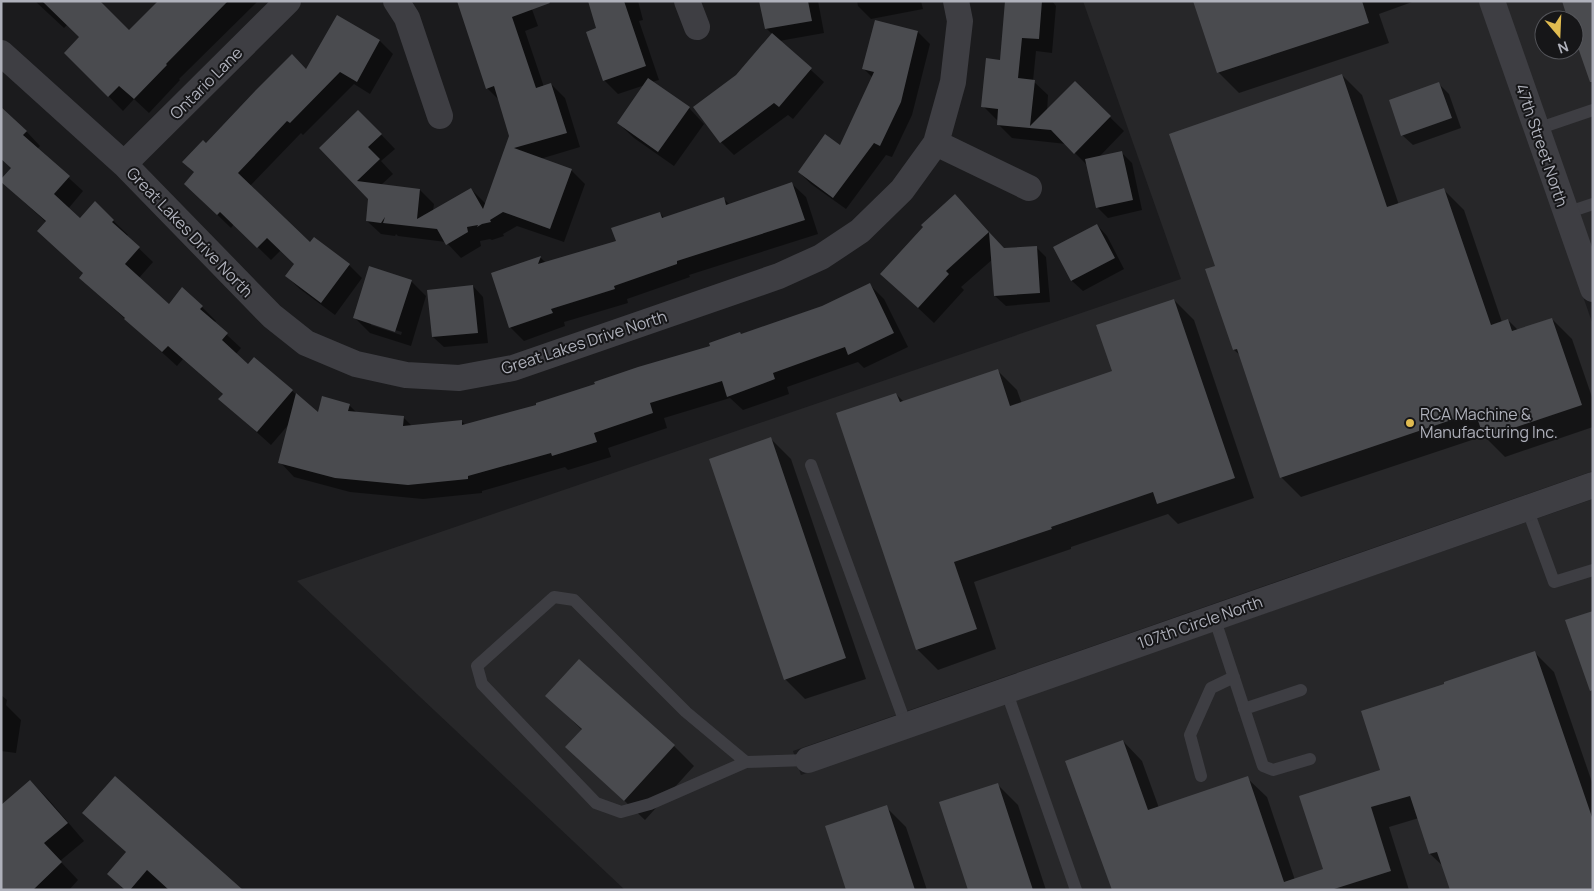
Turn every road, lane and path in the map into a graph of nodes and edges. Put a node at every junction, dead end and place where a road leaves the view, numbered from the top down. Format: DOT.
graph roads {
  1 [pos="288,1"];
  2 [pos="396,1"];
  3 [pos="688,1"];
  4 [pos="956,1"];
  5 [pos="1492,1"];
  6 [pos="697,27"];
  7 [pos="1,53"];
  8 [pos="1593,110"];
  9 [pos="440,116"];
  10 [pos="1537,129"];
  11 [pos="936,143"];
  12 [pos="124,164"];
  13 [pos="1030,188"];
  14 [pos="1593,204"];
  15 [pos="1566,213"];
  16 [pos="1591,277"];
  17 [pos="811,465"];
  18 [pos="1593,485"];
  19 [pos="1527,508"];
  20 [pos="1593,570"];
  21 [pos="1214,617"];
  22 [pos="1234,677"];
  23 [pos="1006,690"];
  24 [pos="1301,690"];
  25 [pos="1244,709"];
  26 [pos="906,725"];
  27 [pos="1310,759"];
  28 [pos="808,760"];
  29 [pos="746,762"];
  30 [pos="1202,776"];
  31 [pos="1076,890"];
  1 -- 12 [label="street, Ontario Lane"];
  2 -- 9 [label="street"];
  3 -- 6 [label="street"];
  4 -- 11 [label="street, Great Lakes Drive North"];
  5 -- 10 [label="street, 47th Street North"];
  7 -- 12 [label="street, Great Lakes Drive North"];
  8 -- 10 [label="lane"];
  10 -- 15 [label="street, 47th Street North"];
  11 -- 12 [label="street, Great Lakes Drive North"];
  11 -- 13 [label="street"];
  14 -- 15 [label="lane"];
  15 -- 16 [label="street, 47th Street North"];
  17 -- 26 [label="lane"];
  18 -- 19 [label="street, 107th Circle North"];
  19 -- 20 [label="lane"];
  19 -- 21 [label="street, 107th Circle North"];
  21 -- 22 [label="lane"];
  21 -- 23 [label="street, 107th Circle North"];
  22 -- 25 [label="lane"];
  22 -- 30 [label="lane"];
  23 -- 26 [label="street, 107th Circle North"];
  23 -- 31 [label="lane"];
  24 -- 25 [label="lane"];
  25 -- 27 [label="lane"];
  26 -- 28 [label="street, 107th Circle North"];
  28 -- 29 [label="lane"];
  29 -- 29 [label="lane"];
}
